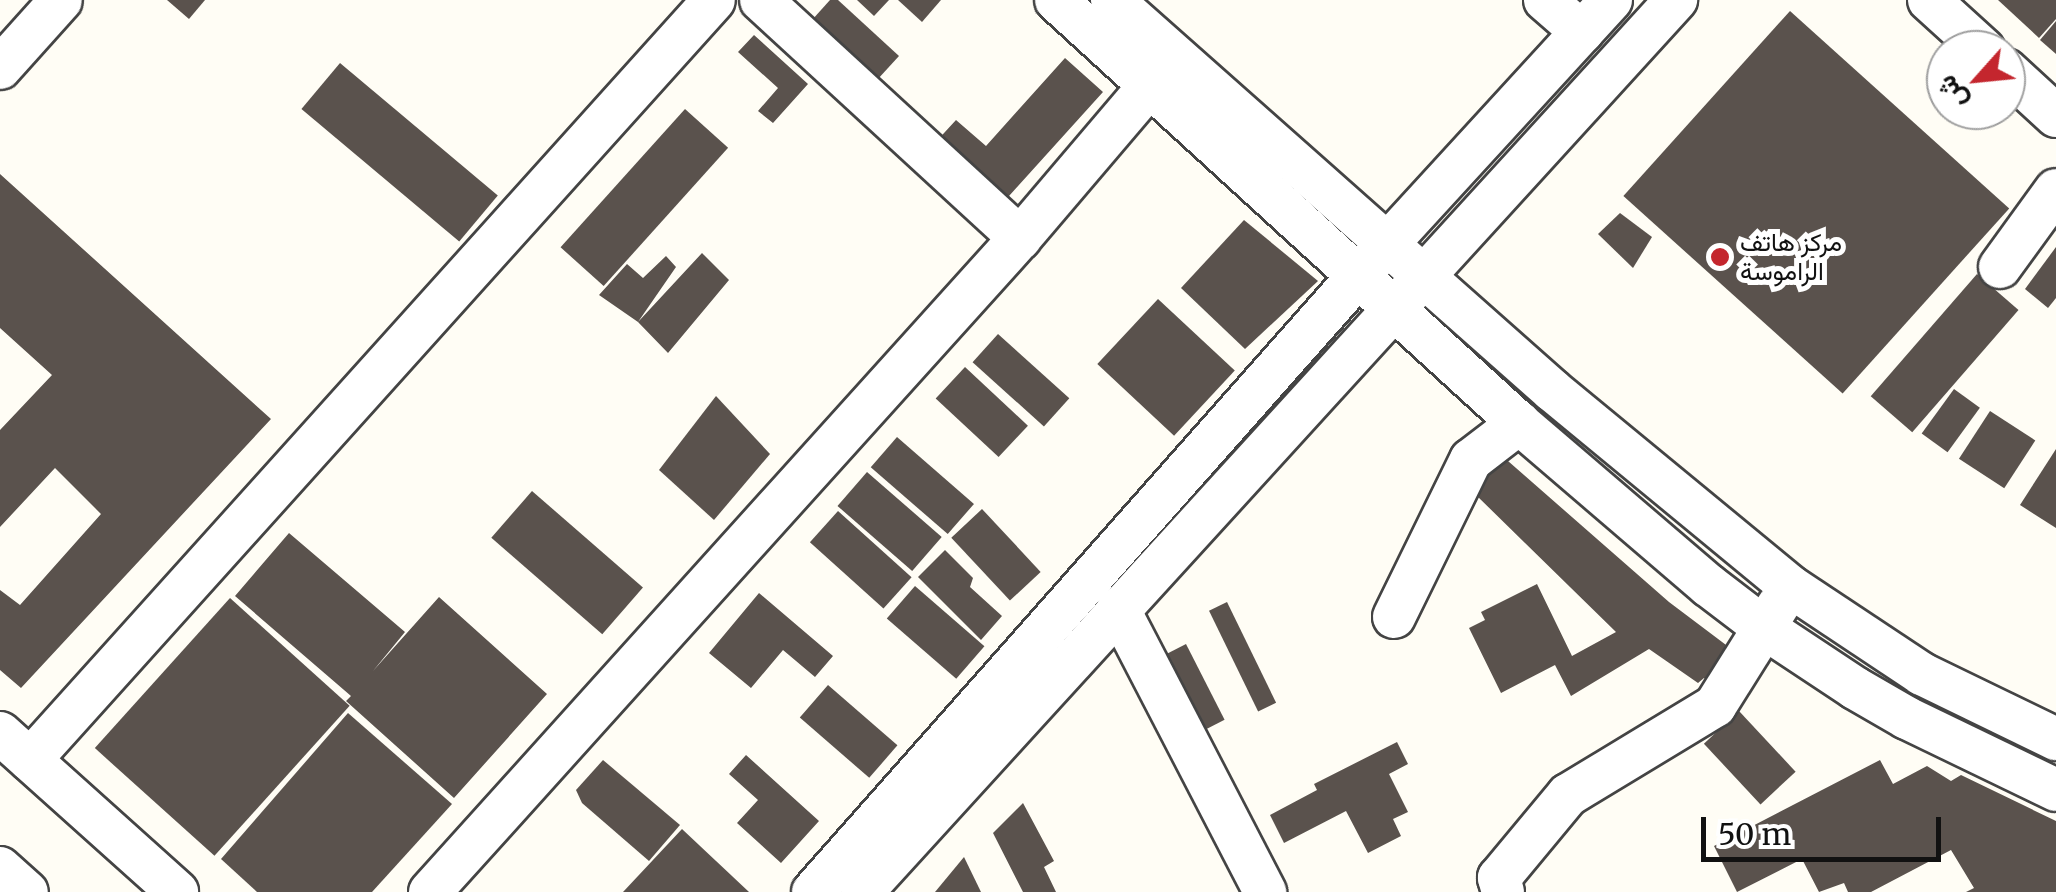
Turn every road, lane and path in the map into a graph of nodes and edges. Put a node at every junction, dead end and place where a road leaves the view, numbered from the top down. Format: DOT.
graph roads {
  1 [pos="61,0"];
  2 [pos="714,0"];
  3 [pos="761,0"];
  4 [pos="1056,0"];
  5 [pos="1112,0"];
  6 [pos="1545,0"];
  7 [pos="1611,0"];
  8 [pos="1676,0"];
  9 [pos="1929,0"];
  10 [pos="1962,30"];
  11 [pos="1582,32"];
  12 [pos="0,68"];
  13 [pos="1150,85"];
  14 [pos="2026,88"];
  15 [pos="2056,116"];
  16 [pos="2056,190"];
  17 [pos="1020,238"];
  18 [pos="1373,260"];
  19 [pos="2000,267"];
  20 [pos="1424,274"];
  21 [pos="1395,306"];
  22 [pos="1520,422"];
  23 [pos="1791,588"];
  24 [pos="1118,608"];
  25 [pos="1394,617"];
  26 [pos="1763,627"];
  27 [pos="2056,739"];
  28 [pos="15,746"];
  29 [pos="2056,790"];
  30 [pos="0,868"];
  31 [pos="875,886"];
  32 [pos="26,892"];
  33 [pos="176,892"];
  34 [pos="430,892"];
  35 [pos="813,892"];
  36 [pos="1265,892"];
  37 [pos="1503,892"];
  1 -- 12 [label="street"];
  2 -- 28 [label="street"];
  3 -- 17 [label="street"];
  4 -- 13 [label="street"];
  5 -- 18 [label="street"];
  6 -- 11 [label="street"];
  7 -- 11 [label="street"];
  8 -- 20 [label="street"];
  9 -- 10 [label="street"];
  11 -- 18 [label="street"];
  13 -- 17 [label="street"];
  13 -- 18 [label="street"];
  14 -- 15 [label="street"];
  16 -- 19 [label="street"];
  17 -- 34 [label="street"];
  18 -- 20 [label="street"];
  18 -- 21 [label="street"];
  18 -- 35 [label="street"];
  20 -- 21 [label="street"];
  20 -- 23 [label="street"];
  21 -- 22 [label="street"];
  21 -- 24 [label="street"];
  22 -- 25 [label="street"];
  22 -- 26 [label="street"];
  23 -- 26 [label="street"];
  23 -- 27 [label="street"];
  24 -- 31 [label="street"];
  24 -- 36 [label="street"];
  26 -- 29 [label="street"];
  26 -- 37 [label="street"];
  28 -- 33 [label="street"];
  30 -- 32 [label="street"];
}
